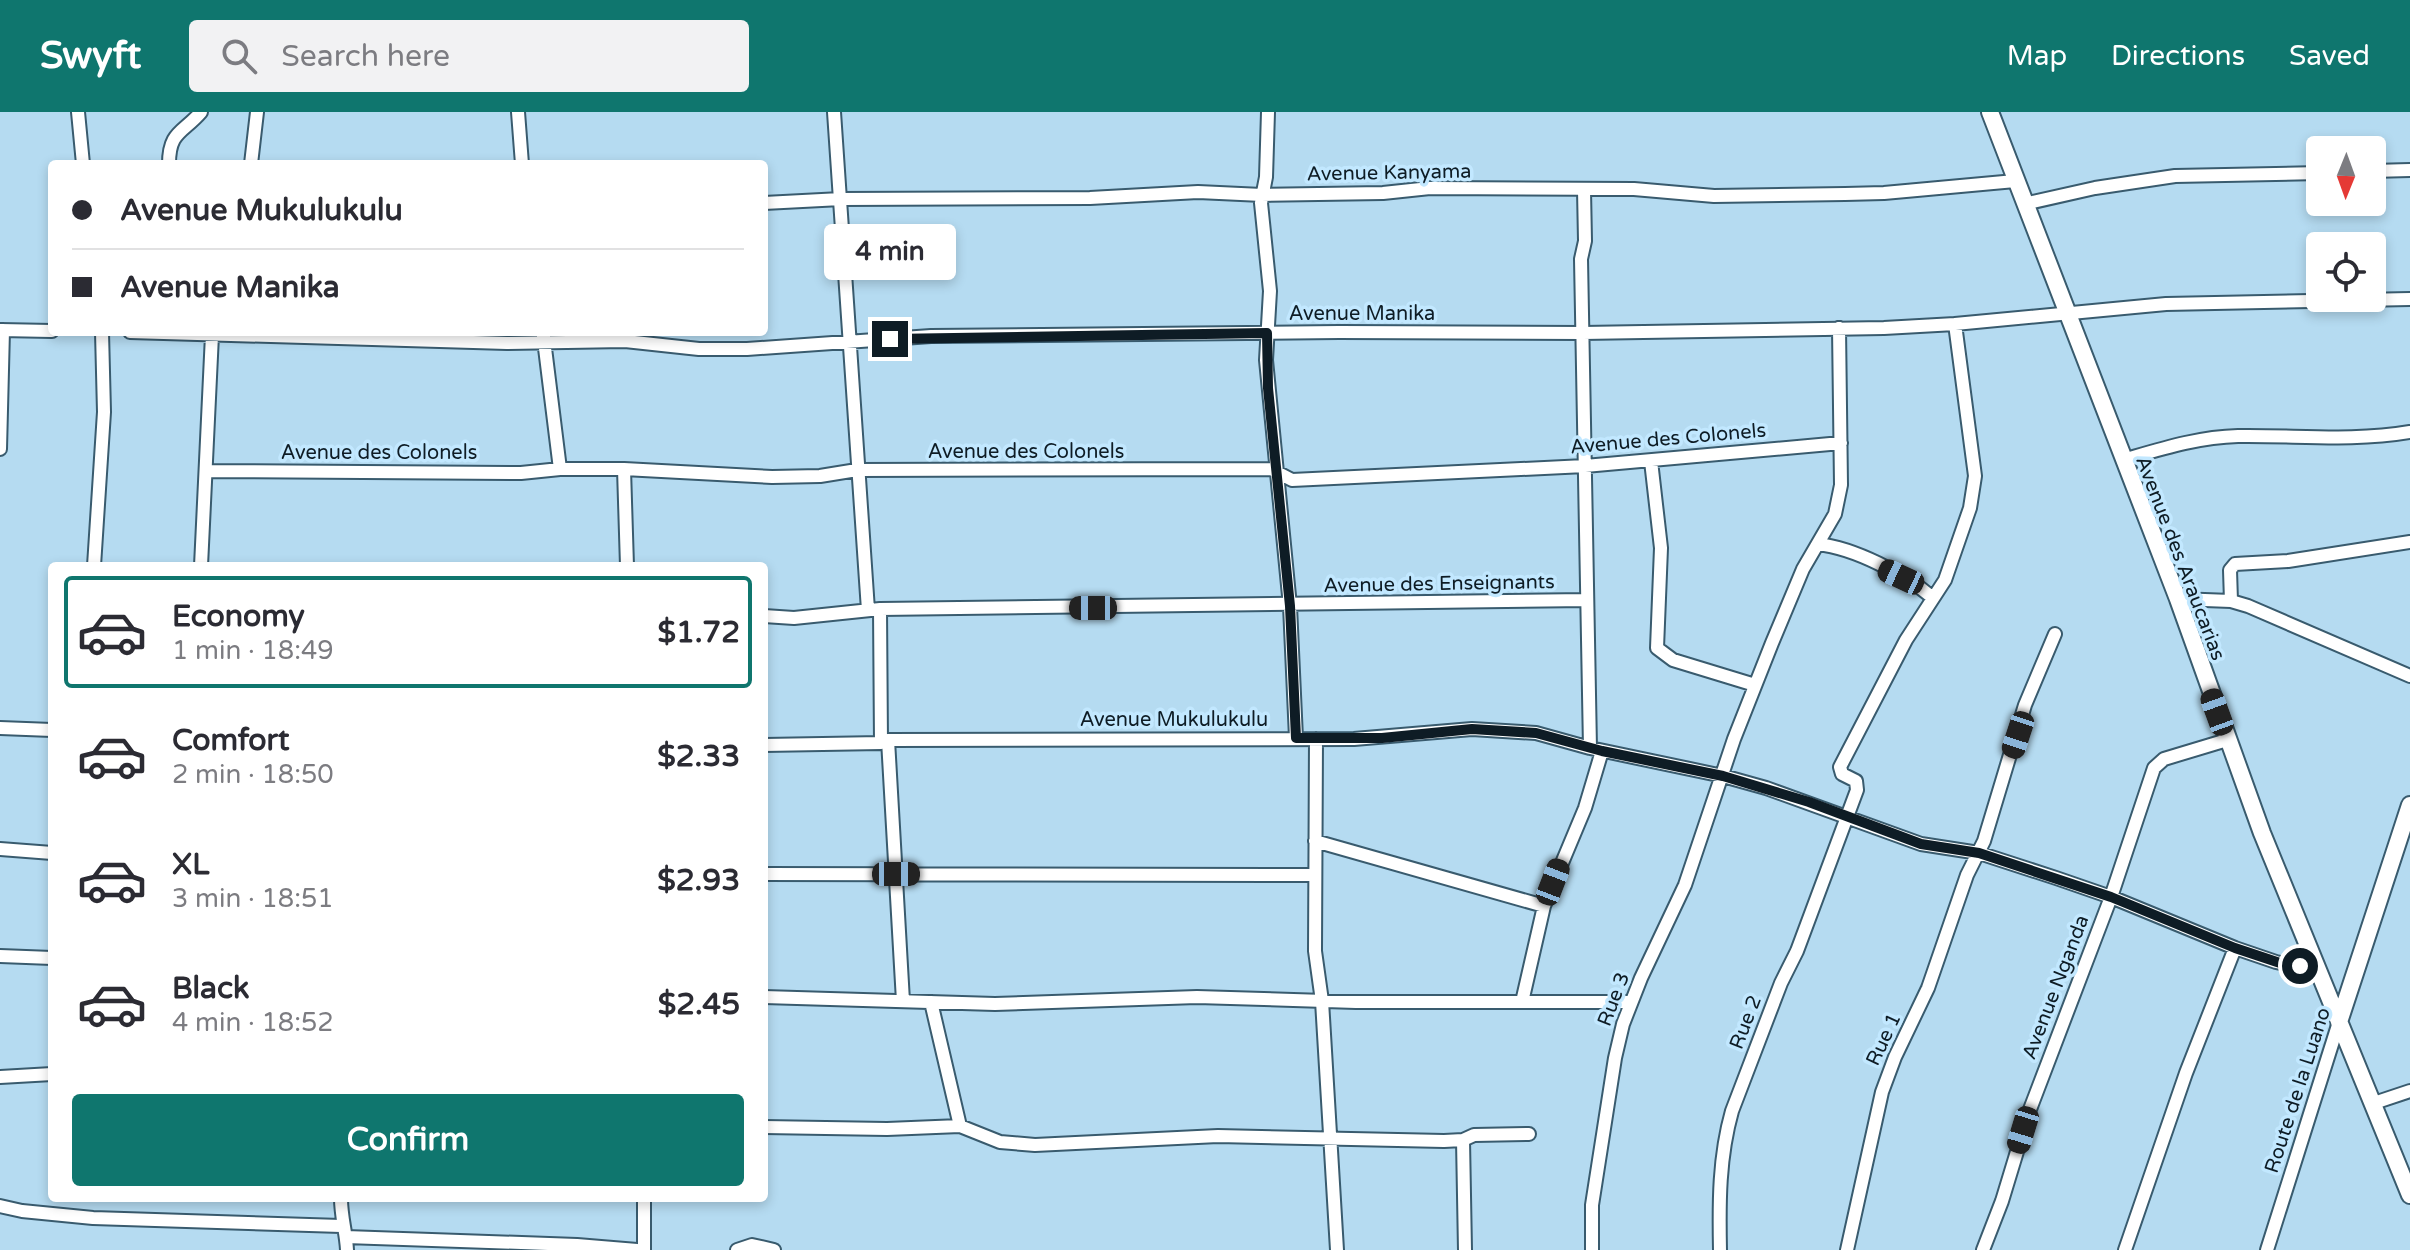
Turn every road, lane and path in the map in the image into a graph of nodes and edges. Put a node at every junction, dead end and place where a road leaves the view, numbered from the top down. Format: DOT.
graph roads {
  1 [pos="78,112"];
  2 [pos="201,112"];
  3 [pos="257,112"];
  4 [pos="518,112"];
  5 [pos="834,112"];
  6 [pos="1268,112"];
  7 [pos="1990,112"];
  8 [pos="83,160"];
  9 [pos="169,160"];
  10 [pos="251,160"];
  11 [pos="522,160"];
  12 [pos="2410,170"];
  13 [pos="2386,171"];
  14 [pos="2306,173"];
  15 [pos="2015,181"];
  16 [pos="1584,190"];
  17 [pos="1262,195"];
  18 [pos="841,199"];
  19 [pos="768,203"];
  20 [pos="2024,204"];
  21 [pos="2410,299"];
  22 [pos="2067,312"];
  23 [pos="1955,324"];
  24 [pos="1839,328"];
  25 [pos="2,330"];
  26 [pos="48,331"];
  27 [pos="1267,333"];
  28 [pos="1583,333"];
  29 [pos="102,336"];
  30 [pos="212,336"];
  31 [pos="466,336"];
  32 [pos="544,337"];
  33 [pos="849,342"];
  34 [pos="2410,432"];
  35 [pos="1841,443"];
  36 [pos="0,449"];
  37 [pos="2123,460"];
  38 [pos="1651,461"];
  39 [pos="1585,466"];
  40 [pos="560,469"];
  41 [pos="624,469"];
  42 [pos="857,470"];
  43 [pos="207,471"];
  44 [pos="1278,472"];
  45 [pos="2410,542"];
  46 [pos="1818,544"];
  47 [pos="94,562"];
  48 [pos="201,562"];
  49 [pos="627,562"];
  50 [pos="1933,598"];
  51 [pos="2178,599"];
  52 [pos="1587,600"];
  53 [pos="2231,601"];
  54 [pos="1290,606"];
  55 [pos="874,610"];
  56 [pos="768,616"];
  57 [pos="2055,634"];
  58 [pos="2410,676"];
  59 [pos="1755,685"];
  60 [pos="0,728"];
  61 [pos="48,730"];
  62 [pos="1296,738"];
  63 [pos="1316,739"];
  64 [pos="2227,740"];
  65 [pos="885,742"];
  66 [pos="768,745"];
  67 [pos="1596,749"];
  68 [pos="1723,776"];
  69 [pos="2410,805"];
  70 [pos="1846,816"];
  71 [pos="1315,841"];
  72 [pos="0,849"];
  73 [pos="48,853"];
  74 [pos="1979,853"];
  75 [pos="768,874"];
  76 [pos="896,874"];
  77 [pos="1314,875"];
  78 [pos="2111,897"];
  79 [pos="1544,906"];
  80 [pos="2235,948"];
  81 [pos="0,956"];
  82 [pos="48,958"];
  83 [pos="2314,964"];
  84 [pos="768,997"];
  85 [pos="903,1001"];
  86 [pos="1322,1001"];
  87 [pos="931,1002"];
  88 [pos="1522,1002"];
  89 [pos="1631,1002"];
  90 [pos="2339,1022"];
  91 [pos="48,1074"];
  92 [pos="0,1077"];
  93 [pos="2410,1091"];
  94 [pos="2374,1103"];
  95 [pos="960,1126"];
  96 [pos="768,1127"];
  97 [pos="1529,1134"];
  98 [pos="1463,1140"];
  99 [pos="1333,1141"];
  100 [pos="2410,1195"];
  101 [pos="0,1196"];
  102 [pos="341,1202"];
  103 [pos="644,1202"];
  104 [pos="0,1206"];
  105 [pos="345,1238"];
  106 [pos="637,1250"];
  107 [pos="644,1250"];
  108 [pos="737,1250"];
  109 [pos="774,1250"];
  110 [pos="1337,1250"];
  111 [pos="1465,1250"];
  112 [pos="1592,1250"];
  113 [pos="1720,1250"];
  114 [pos="1847,1250"];
  115 [pos="1983,1250"];
  116 [pos="2125,1250"];
  117 [pos="2267,1250"];
  1 -- 8 [label="street"];
  2 -- 9 [label="street"];
  3 -- 10 [label="street"];
  4 -- 11 [label="street"];
  5 -- 18 [label="street"];
  6 -- 17 [label="street"];
  7 -- 15 [label="street, Avenue des Araucarias"];
  12 -- 13 [label="street"];
  14 -- 20 [label="street"];
  15 -- 16 [label="street, Avenue Kanyama"];
  15 -- 20 [label="street, Avenue des Araucarias"];
  16 -- 17 [label="street, Avenue Kanyama"];
  16 -- 28 [label="street"];
  17 -- 18 [label="street, Avenue Kanyama"];
  17 -- 27 [label="street"];
  18 -- 19 [label="street, Avenue Kanyama"];
  18 -- 33 [label="street"];
  20 -- 22 [label="street, Avenue des Araucarias"];
  21 -- 22 [label="street, Avenue Manika"];
  22 -- 23 [label="street, Avenue Manika"];
  22 -- 37 [label="street, Avenue des Araucarias"];
  23 -- 24 [label="street, Avenue Manika"];
  23 -- 50 [label="street"];
  24 -- 28 [label="street, Avenue Manika"];
  24 -- 35 [label="street, Rue 3"];
  25 -- 26 [label="street"];
  25 -- 36 [label="street"];
  27 -- 28 [label="street, Avenue Manika"];
  27 -- 33 [label="street, Avenue Manika"];
  27 -- 44 [label="street"];
  28 -- 39 [label="street"];
  29 -- 47 [label="street"];
  30 -- 43 [label="street"];
  31 -- 32 [label="street, Avenue Manika"];
  32 -- 33 [label="street, Avenue Manika"];
  32 -- 40 [label="street"];
  33 -- 42 [label="street"];
  34 -- 37 [label="street"];
  35 -- 38 [label="street, Avenue des Colonels"];
  35 -- 46 [label="street, Rue 3"];
  37 -- 51 [label="street, Avenue des Araucarias"];
  38 -- 39 [label="street, Avenue des Colonels"];
  38 -- 59 [label="street"];
  39 -- 44 [label="street, Avenue des Colonels"];
  39 -- 52 [label="street"];
  40 -- 41 [label="street, Avenue des Colonels"];
  40 -- 43 [label="street, Avenue des Colonels"];
  41 -- 42 [label="street, Avenue des Colonels"];
  41 -- 49 [label="street"];
  42 -- 44 [label="street, Avenue des Colonels"];
  42 -- 55 [label="street"];
  43 -- 48 [label="street"];
  44 -- 54 [label="street"];
  45 -- 53 [label="street"];
  46 -- 50 [label="street"];
  46 -- 59 [label="street, Rue 3"];
  50 -- 70 [label="street, Rue 2"];
  51 -- 53 [label="street"];
  51 -- 64 [label="street, Avenue des Araucarias"];
  52 -- 54 [label="street, Avenue des Enseignants"];
  52 -- 67 [label="street"];
  53 -- 58 [label="street"];
  54 -- 55 [label="street, Avenue des Enseignants"];
  54 -- 62 [label="street"];
  55 -- 56 [label="street, Avenue des Enseignants"];
  55 -- 65 [label="street"];
  57 -- 74 [label="street, Rue 1"];
  59 -- 68 [label="street, Rue 3"];
  60 -- 61 [label="street"];
  62 -- 63 [label="street, Avenue Mukulukulu"];
  62 -- 65 [label="street, Avenue Mukulukulu"];
  63 -- 67 [label="street, Avenue Mukulukulu"];
  63 -- 71 [label="street"];
  64 -- 78 [label="street, Avenue Nganda"];
  64 -- 83 [label="street, Avenue des Araucarias"];
  65 -- 66 [label="street, Avenue Mukulukulu"];
  65 -- 76 [label="street"];
  67 -- 68 [label="street, Avenue Mukulukulu"];
  67 -- 79 [label="street"];
  68 -- 70 [label="street, Avenue Mukulukulu"];
  68 -- 89 [label="street, Rue 3"];
  69 -- 90 [label="street, Route de la Luano"];
  70 -- 74 [label="street, Avenue Mukulukulu"];
  70 -- 113 [label="street, Rue 2"];
  71 -- 77 [label="street"];
  71 -- 79 [label="street"];
  72 -- 73 [label="street"];
  74 -- 78 [label="street, Avenue Mukulukulu"];
  74 -- 114 [label="street, Rue 1"];
  75 -- 76 [label="street"];
  76 -- 77 [label="street"];
  76 -- 85 [label="street"];
  77 -- 86 [label="street"];
  78 -- 80 [label="street, Avenue Mukulukulu"];
  78 -- 115 [label="street, Avenue Nganda"];
  79 -- 88 [label="street"];
  80 -- 83 [label="street, Avenue Mukulukulu"];
  80 -- 116 [label="street"];
  81 -- 82 [label="street"];
  83 -- 90 [label="street, Avenue des Araucarias"];
  84 -- 85 [label="street"];
  85 -- 87 [label="street"];
  86 -- 87 [label="street"];
  86 -- 88 [label="street"];
  86 -- 99 [label="street"];
  87 -- 95 [label="street"];
  88 -- 89 [label="street"];
  89 -- 112 [label="street, Rue 3"];
  90 -- 94 [label="street, Avenue des Araucarias"];
  90 -- 117 [label="street, Route de la Luano"];
  91 -- 92 [label="street"];
  93 -- 94 [label="street"];
  94 -- 100 [label="street, Avenue des Araucarias"];
  95 -- 96 [label="street"];
  95 -- 99 [label="street"];
  97 -- 98 [label="street"];
  98 -- 99 [label="street"];
  98 -- 111 [label="street"];
  99 -- 110 [label="street"];
  101 -- 104 [label="street"];
  102 -- 105 [label="street"];
  103 -- 107 [label="street"];
  104 -- 105 [label="street"];
  105 -- 106 [label="street"];
  108 -- 109 [label="street"];
}
